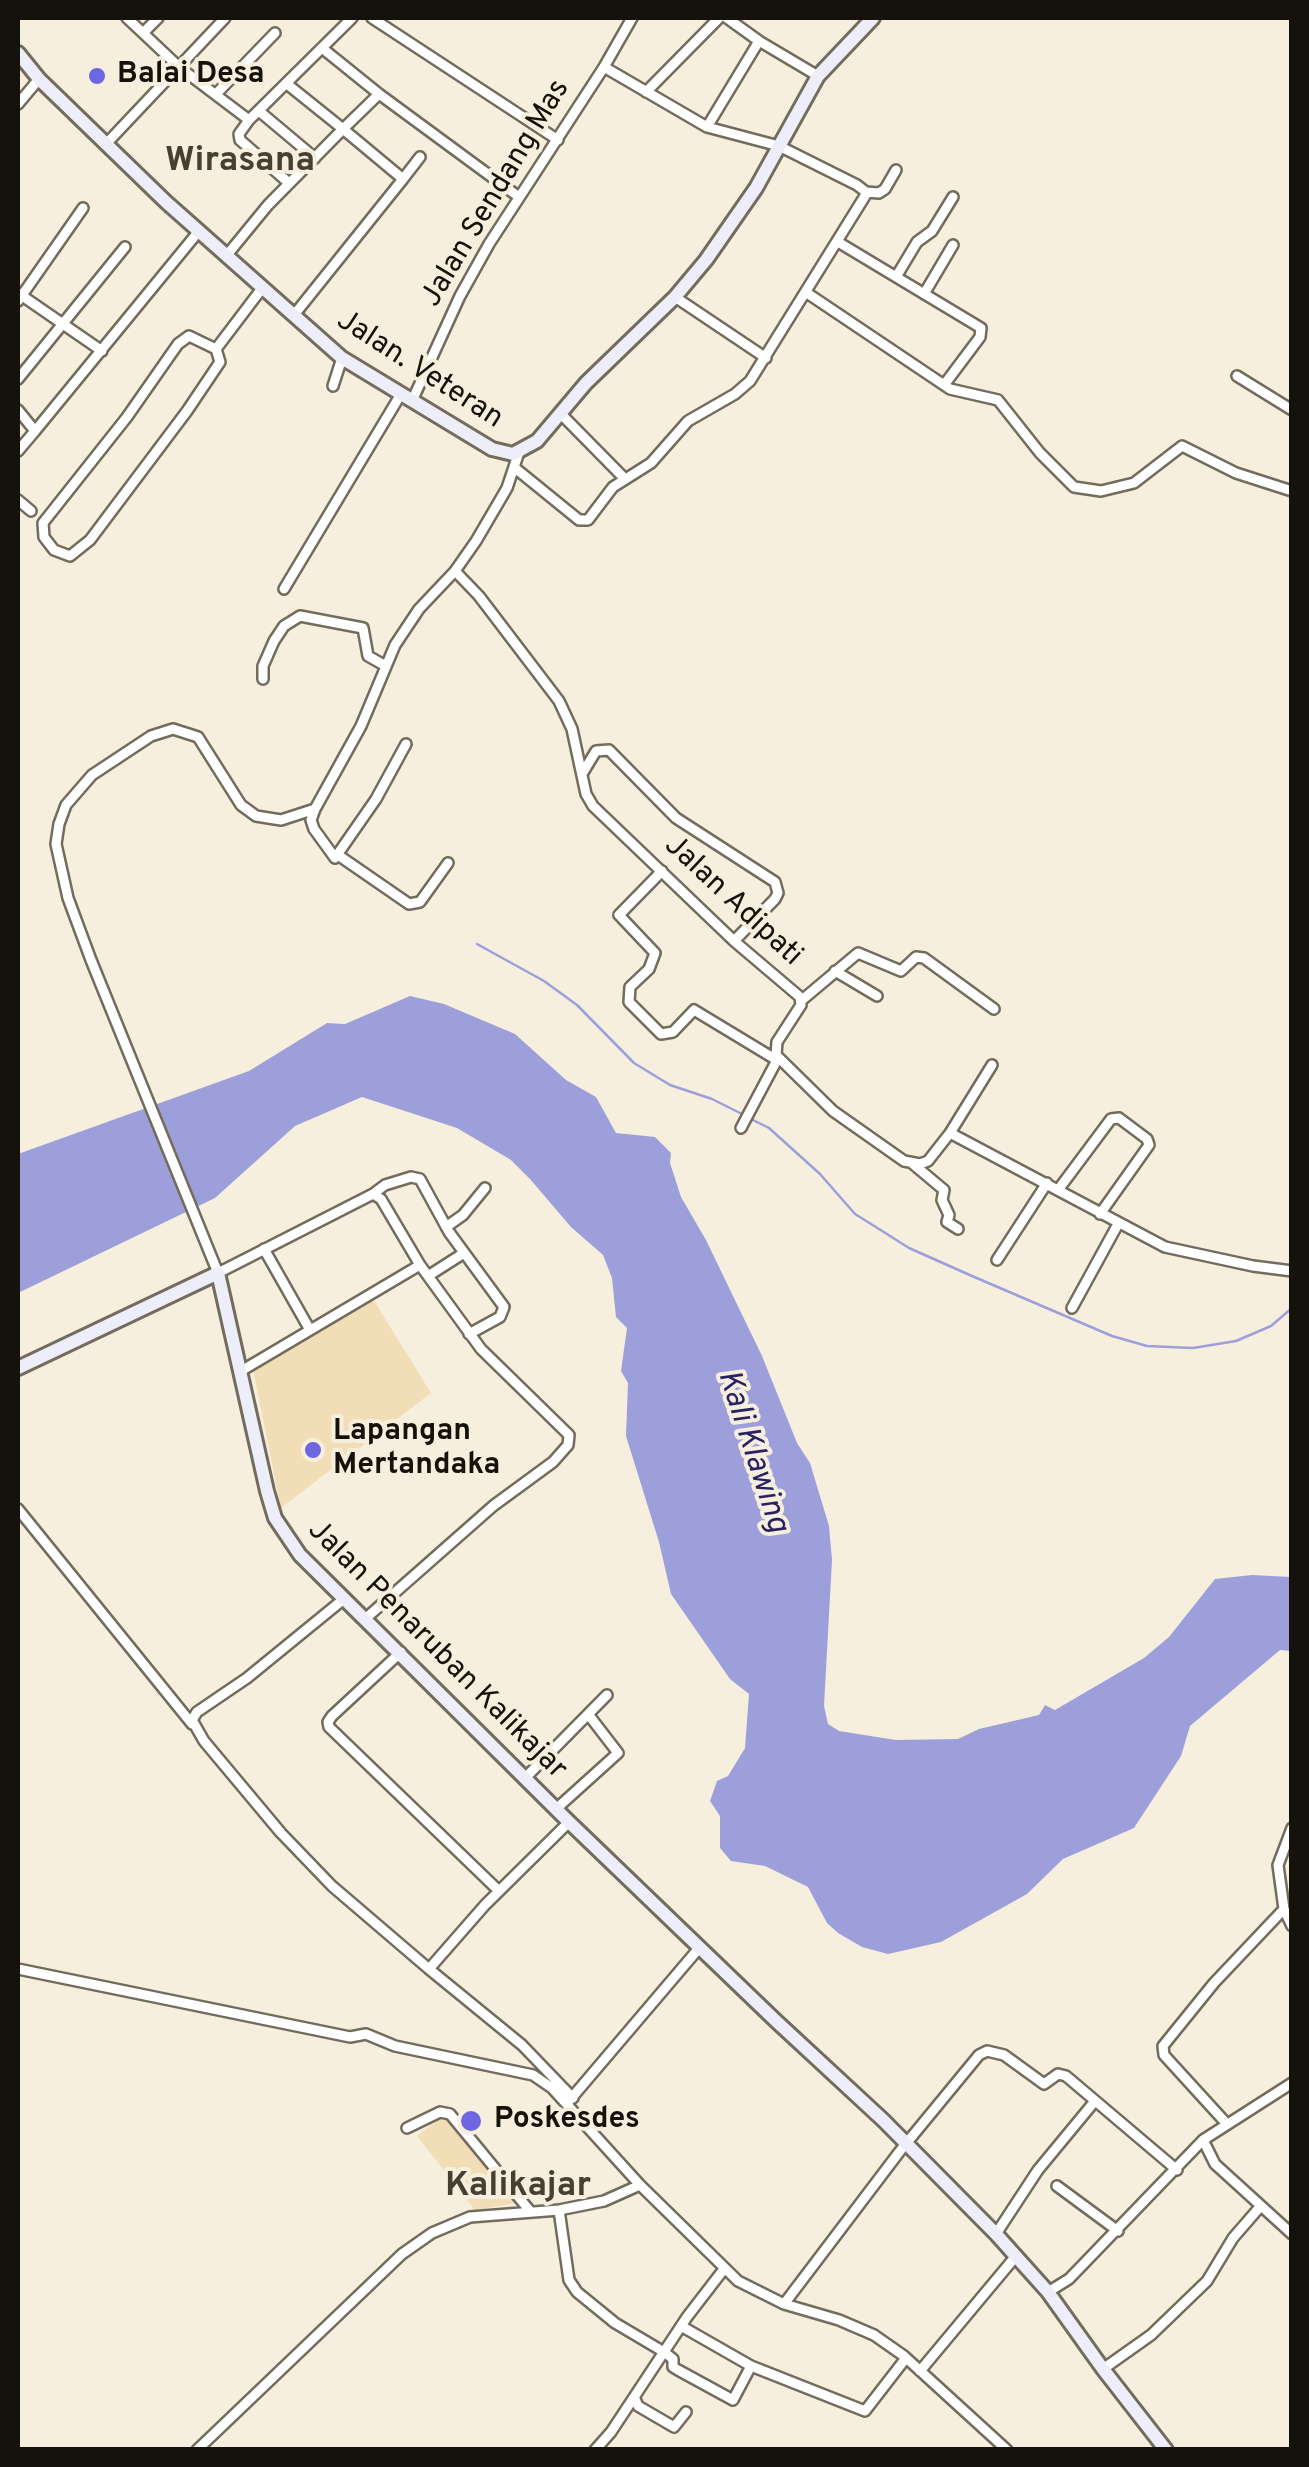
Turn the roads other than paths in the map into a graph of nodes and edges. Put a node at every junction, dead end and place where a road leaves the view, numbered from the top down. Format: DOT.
graph roads {
  1 [pos="126,18"];
  2 [pos="158,18"];
  3 [pos="224,18"];
  4 [pos="352,18"];
  5 [pos="372,18"];
  6 [pos="632,18"];
  7 [pos="719,18"];
  8 [pos="727,18"];
  9 [pos="873,18"];
  10 [pos="740,22"];
  11 [pos="274,33"];
  12 [pos="144,34"];
  13 [pos="759,41"];
  14 [pos="322,48"];
  15 [pos="18,53"];
  16 [pos="179,67"];
  17 [pos="604,68"];
  18 [pos="818,76"];
  19 [pos="39,78"];
  20 [pos="287,84"];
  21 [pos="646,92"];
  22 [pos="216,94"];
  23 [pos="379,94"];
  24 [pos="18,104"];
  25 [pos="259,111"];
  26 [pos="250,120"];
  27 [pos="707,127"];
  28 [pos="343,129"];
  29 [pos="558,140"];
  30 [pos="106,144"];
  31 [pos="780,146"];
  32 [pos="420,157"];
  33 [pos="315,158"];
  34 [pos="896,170"];
  35 [pos="402,179"];
  36 [pos="290,183"];
  37 [pos="866,192"];
  38 [pos="519,197"];
  39 [pos="953,197"];
  40 [pos="83,208"];
  41 [pos="200,231"];
  42 [pos="838,242"];
  43 [pos="953,245"];
  44 [pos="124,247"];
  45 [pos="227,255"];
  46 [pos="896,278"];
  47 [pos="263,287"];
  48 [pos="807,293"];
  49 [pos="924,294"];
  50 [pos="19,296"];
  51 [pos="675,297"];
  52 [pos="294,316"];
  53 [pos="64,324"];
  54 [pos="216,349"];
  55 [pos="102,352"];
  56 [pos="342,358"];
  57 [pos="766,358"];
  58 [pos="1237,376"];
  59 [pos="18,379"];
  60 [pos="944,385"];
  61 [pos="333,386"];
  62 [pos="406,398"];
  63 [pos="18,410"];
  64 [pos="1292,410"];
  65 [pos="560,413"];
  66 [pos="35,431"];
  67 [pos="18,451"];
  68 [pos="519,452"];
  69 [pos="515,468"];
  70 [pos="624,478"];
  71 [pos="1292,491"];
  72 [pos="18,500"];
  73 [pos="31,512"];
  74 [pos="454,571"];
  75 [pos="284,588"];
  76 [pos="384,665"];
  77 [pos="263,678"];
  78 [pos="406,744"];
  79 [pos="582,774"];
  80 [pos="315,809"];
  81 [pos="338,856"];
  82 [pos="448,864"];
  83 [pos="662,871"];
  84 [pos="734,941"];
  85 [pos="835,971"];
  86 [pos="877,996"];
  87 [pos="802,1000"];
  88 [pos="994,1010"];
  89 [pos="778,1060"];
  90 [pos="992,1065"];
  91 [pos="741,1128"];
  92 [pos="950,1132"];
  93 [pos="913,1164"];
  94 [pos="1046,1184"];
  95 [pos="486,1188"];
  96 [pos="1058,1190"];
  97 [pos="373,1194"];
  98 [pos="1100,1214"];
  99 [pos="1118,1224"];
  100 [pos="446,1227"];
  101 [pos="958,1229"];
  102 [pos="264,1249"];
  103 [pos="464,1254"];
  104 [pos="997,1260"];
  105 [pos="420,1265"];
  106 [pos="1292,1270"];
  107 [pos="218,1273"];
  108 [pos="428,1276"];
  109 [pos="1072,1308"];
  110 [pos="310,1330"];
  111 [pos="469,1334"];
  112 [pos="18,1368"];
  113 [pos="241,1371"];
  114 [pos="18,1509"];
  115 [pos="346,1598"];
  116 [pos="366,1618"];
  117 [pos="401,1652"];
  118 [pos="607,1695"];
  119 [pos="588,1714"];
  120 [pos="194,1726"];
  121 [pos="526,1777"];
  122 [pos="556,1809"];
  123 [pos="569,1822"];
  124 [pos="1292,1828"];
  125 [pos="499,1891"];
  126 [pos="1284,1909"];
  127 [pos="1292,1926"];
  128 [pos="700,1947"];
  129 [pos="18,1969"];
  130 [pos="428,1970"];
  131 [pos="1292,2082"];
  132 [pos="1095,2100"];
  133 [pos="569,2101"];
  134 [pos="1226,2123"];
  135 [pos="407,2128"];
  136 [pos="1203,2140"];
  137 [pos="905,2146"];
  138 [pos="1176,2170"];
  139 [pos="640,2185"];
  140 [pos="1057,2186"];
  141 [pos="1259,2208"];
  142 [pos="559,2210"];
  143 [pos="530,2211"];
  144 [pos="1118,2231"];
  145 [pos="996,2234"];
  146 [pos="1292,2234"];
  147 [pos="1016,2256"];
  148 [pos="724,2269"];
  149 [pos="1048,2292"];
  150 [pos="786,2302"];
  151 [pos="681,2326"];
  152 [pos="664,2352"];
  153 [pos="906,2358"];
  154 [pos="751,2366"];
  155 [pos="1103,2369"];
  156 [pos="920,2371"];
  157 [pos="634,2399"];
  158 [pos="686,2412"];
  159 [pos="197,2450"];
  160 [pos="595,2450"];
  161 [pos="1008,2450"];
  162 [pos="1166,2450"];
  1 -- 12 [label="street"];
  2 -- 12 [label="street"];
  3 -- 16 [label="street"];
  4 -- 14 [label="street"];
  5 -- 29 [label="street"];
  6 -- 17 [label="street, Jalan Sendang Mas"];
  7 -- 21 [label="street"];
  8 -- 10 [label="street"];
  9 -- 18 [label="street, Jalan. Veteran"];
  10 -- 13 [label="street"];
  11 -- 22 [label="street"];
  12 -- 16 [label="street"];
  13 -- 18 [label="street"];
  13 -- 27 [label="street"];
  14 -- 20 [label="street"];
  14 -- 23 [label="street"];
  15 -- 19 [label="street, Jalan. Veteran"];
  16 -- 22 [label="street"];
  16 -- 30 [label="street"];
  17 -- 21 [label="street"];
  17 -- 29 [label="street, Jalan Sendang Mas"];
  18 -- 31 [label="street, Jalan. Veteran"];
  19 -- 24 [label="street"];
  19 -- 30 [label="street, Jalan. Veteran"];
  20 -- 25 [label="street"];
  20 -- 28 [label="street"];
  21 -- 27 [label="street"];
  22 -- 26 [label="street"];
  23 -- 28 [label="street"];
  23 -- 38 [label="street"];
  25 -- 26 [label="street"];
  25 -- 33 [label="street"];
  26 -- 36 [label="street"];
  27 -- 31 [label="street"];
  28 -- 33 [label="street"];
  28 -- 35 [label="street"];
  29 -- 38 [label="street, Jalan Sendang Mas"];
  30 -- 41 [label="street, Jalan. Veteran"];
  31 -- 37 [label="street"];
  31 -- 51 [label="street, Jalan. Veteran"];
  32 -- 35 [label="street"];
  33 -- 36 [label="street"];
  34 -- 37 [label="street"];
  35 -- 52 [label="street"];
  36 -- 45 [label="street"];
  37 -- 42 [label="street"];
  38 -- 62 [label="street, Jalan Sendang Mas"];
  39 -- 46 [label="street"];
  40 -- 50 [label="street"];
  41 -- 45 [label="street, Jalan. Veteran"];
  41 -- 55 [label="street"];
  42 -- 46 [label="street"];
  42 -- 48 [label="street"];
  43 -- 49 [label="street"];
  44 -- 53 [label="street"];
  45 -- 47 [label="street, Jalan. Veteran"];
  46 -- 49 [label="street"];
  47 -- 52 [label="street, Jalan. Veteran"];
  47 -- 54 [label="street"];
  48 -- 57 [label="street"];
  48 -- 60 [label="street"];
  49 -- 60 [label="street"];
  50 -- 53 [label="street"];
  51 -- 57 [label="street"];
  51 -- 65 [label="street, Jalan. Veteran"];
  52 -- 56 [label="street, Jalan. Veteran"];
  53 -- 55 [label="street"];
  53 -- 59 [label="street"];
  54 -- 54 [label="street"];
  55 -- 66 [label="street"];
  56 -- 61 [label="street"];
  56 -- 62 [label="street, Jalan. Veteran"];
  57 -- 70 [label="street"];
  58 -- 64 [label="street"];
  60 -- 71 [label="street"];
  62 -- 68 [label="street, Jalan. Veteran"];
  62 -- 75 [label="street, Jalan Sendang Mas"];
  63 -- 66 [label="street"];
  65 -- 68 [label="street, Jalan. Veteran"];
  65 -- 70 [label="street"];
  66 -- 67 [label="street"];
  68 -- 69 [label="street"];
  69 -- 70 [label="street"];
  69 -- 74 [label="street"];
  72 -- 73 [label="street"];
  74 -- 76 [label="street"];
  74 -- 79 [label="street, Jalan Adipati"];
  76 -- 77 [label="street"];
  76 -- 80 [label="street"];
  78 -- 81 [label="street"];
  79 -- 83 [label="street, Jalan Adipati"];
  79 -- 84 [label="street"];
  80 -- 81 [label="street"];
  80 -- 107 [label="street"];
  81 -- 82 [label="street"];
  83 -- 84 [label="street, Jalan Adipati"];
  83 -- 89 [label="street"];
  84 -- 87 [label="street, Jalan Adipati"];
  85 -- 86 [label="street"];
  85 -- 87 [label="street"];
  85 -- 88 [label="street"];
  87 -- 89 [label="street, Jalan Adipati"];
  89 -- 91 [label="street, Jalan Adipati"];
  89 -- 93 [label="street"];
  90 -- 92 [label="street"];
  92 -- 93 [label="street"];
  92 -- 94 [label="street"];
  93 -- 101 [label="street"];
  94 -- 96 [label="street"];
  94 -- 104 [label="street"];
  95 -- 100 [label="street"];
  96 -- 98 [label="street"];
  96 -- 98 [label="street"];
  97 -- 100 [label="street"];
  97 -- 102 [label="street"];
  97 -- 105 [label="street"];
  98 -- 99 [label="street"];
  99 -- 106 [label="street"];
  99 -- 109 [label="street"];
  100 -- 103 [label="street"];
  102 -- 107 [label="street"];
  102 -- 110 [label="street"];
  103 -- 108 [label="street"];
  103 -- 111 [label="street"];
  105 -- 108 [label="street"];
  105 -- 110 [label="street"];
  107 -- 112 [label="street"];
  107 -- 113 [label="street, Jalan Penaruban Kalikajar"];
  108 -- 111 [label="street"];
  110 -- 113 [label="street"];
  111 -- 116 [label="street"];
  113 -- 115 [label="street, Jalan Penaruban Kalikajar"];
  114 -- 120 [label="street"];
  115 -- 116 [label="street, Jalan Penaruban Kalikajar"];
  115 -- 120 [label="street"];
  116 -- 117 [label="street, Jalan Penaruban Kalikajar"];
  117 -- 121 [label="street, Jalan Penaruban Kalikajar"];
  117 -- 125 [label="street"];
  118 -- 119 [label="street"];
  119 -- 121 [label="street"];
  119 -- 122 [label="street"];
  120 -- 130 [label="street"];
  121 -- 122 [label="street, Jalan Penaruban Kalikajar"];
  122 -- 123 [label="street, Jalan Penaruban Kalikajar"];
  123 -- 125 [label="street"];
  123 -- 128 [label="street, Jalan Penaruban Kalikajar"];
  124 -- 126 [label="street"];
  125 -- 130 [label="street"];
  126 -- 127 [label="street"];
  126 -- 134 [label="street"];
  128 -- 133 [label="street"];
  128 -- 137 [label="street, Jalan Penaruban Kalikajar"];
  129 -- 133 [label="street"];
  130 -- 133 [label="street"];
  131 -- 134 [label="street"];
  132 -- 137 [label="street"];
  132 -- 138 [label="street"];
  132 -- 145 [label="street"];
  133 -- 139 [label="street"];
  134 -- 136 [label="street"];
  135 -- 143 [label="street"];
  136 -- 138 [label="street"];
  136 -- 141 [label="street"];
  137 -- 145 [label="street, Jalan Penaruban Kalikajar"];
  137 -- 150 [label="street"];
  138 -- 144 [label="street"];
  139 -- 142 [label="street"];
  139 -- 148 [label="street"];
  140 -- 144 [label="street"];
  141 -- 146 [label="street"];
  141 -- 155 [label="street"];
  142 -- 143 [label="street"];
  142 -- 152 [label="street"];
  143 -- 159 [label="street"];
  144 -- 149 [label="street"];
  145 -- 147 [label="street, Jalan Penaruban Kalikajar"];
  147 -- 149 [label="street, Jalan Penaruban Kalikajar"];
  147 -- 156 [label="street"];
  148 -- 150 [label="street"];
  148 -- 151 [label="street"];
  149 -- 155 [label="street, Jalan Penaruban Kalikajar"];
  150 -- 153 [label="street"];
  151 -- 152 [label="street"];
  151 -- 154 [label="street"];
  152 -- 154 [label="street"];
  152 -- 157 [label="street"];
  153 -- 154 [label="street"];
  153 -- 156 [label="street"];
  155 -- 162 [label="street, Jalan Penaruban Kalikajar"];
  156 -- 161 [label="street"];
  157 -- 158 [label="street"];
  157 -- 160 [label="street"];
}
